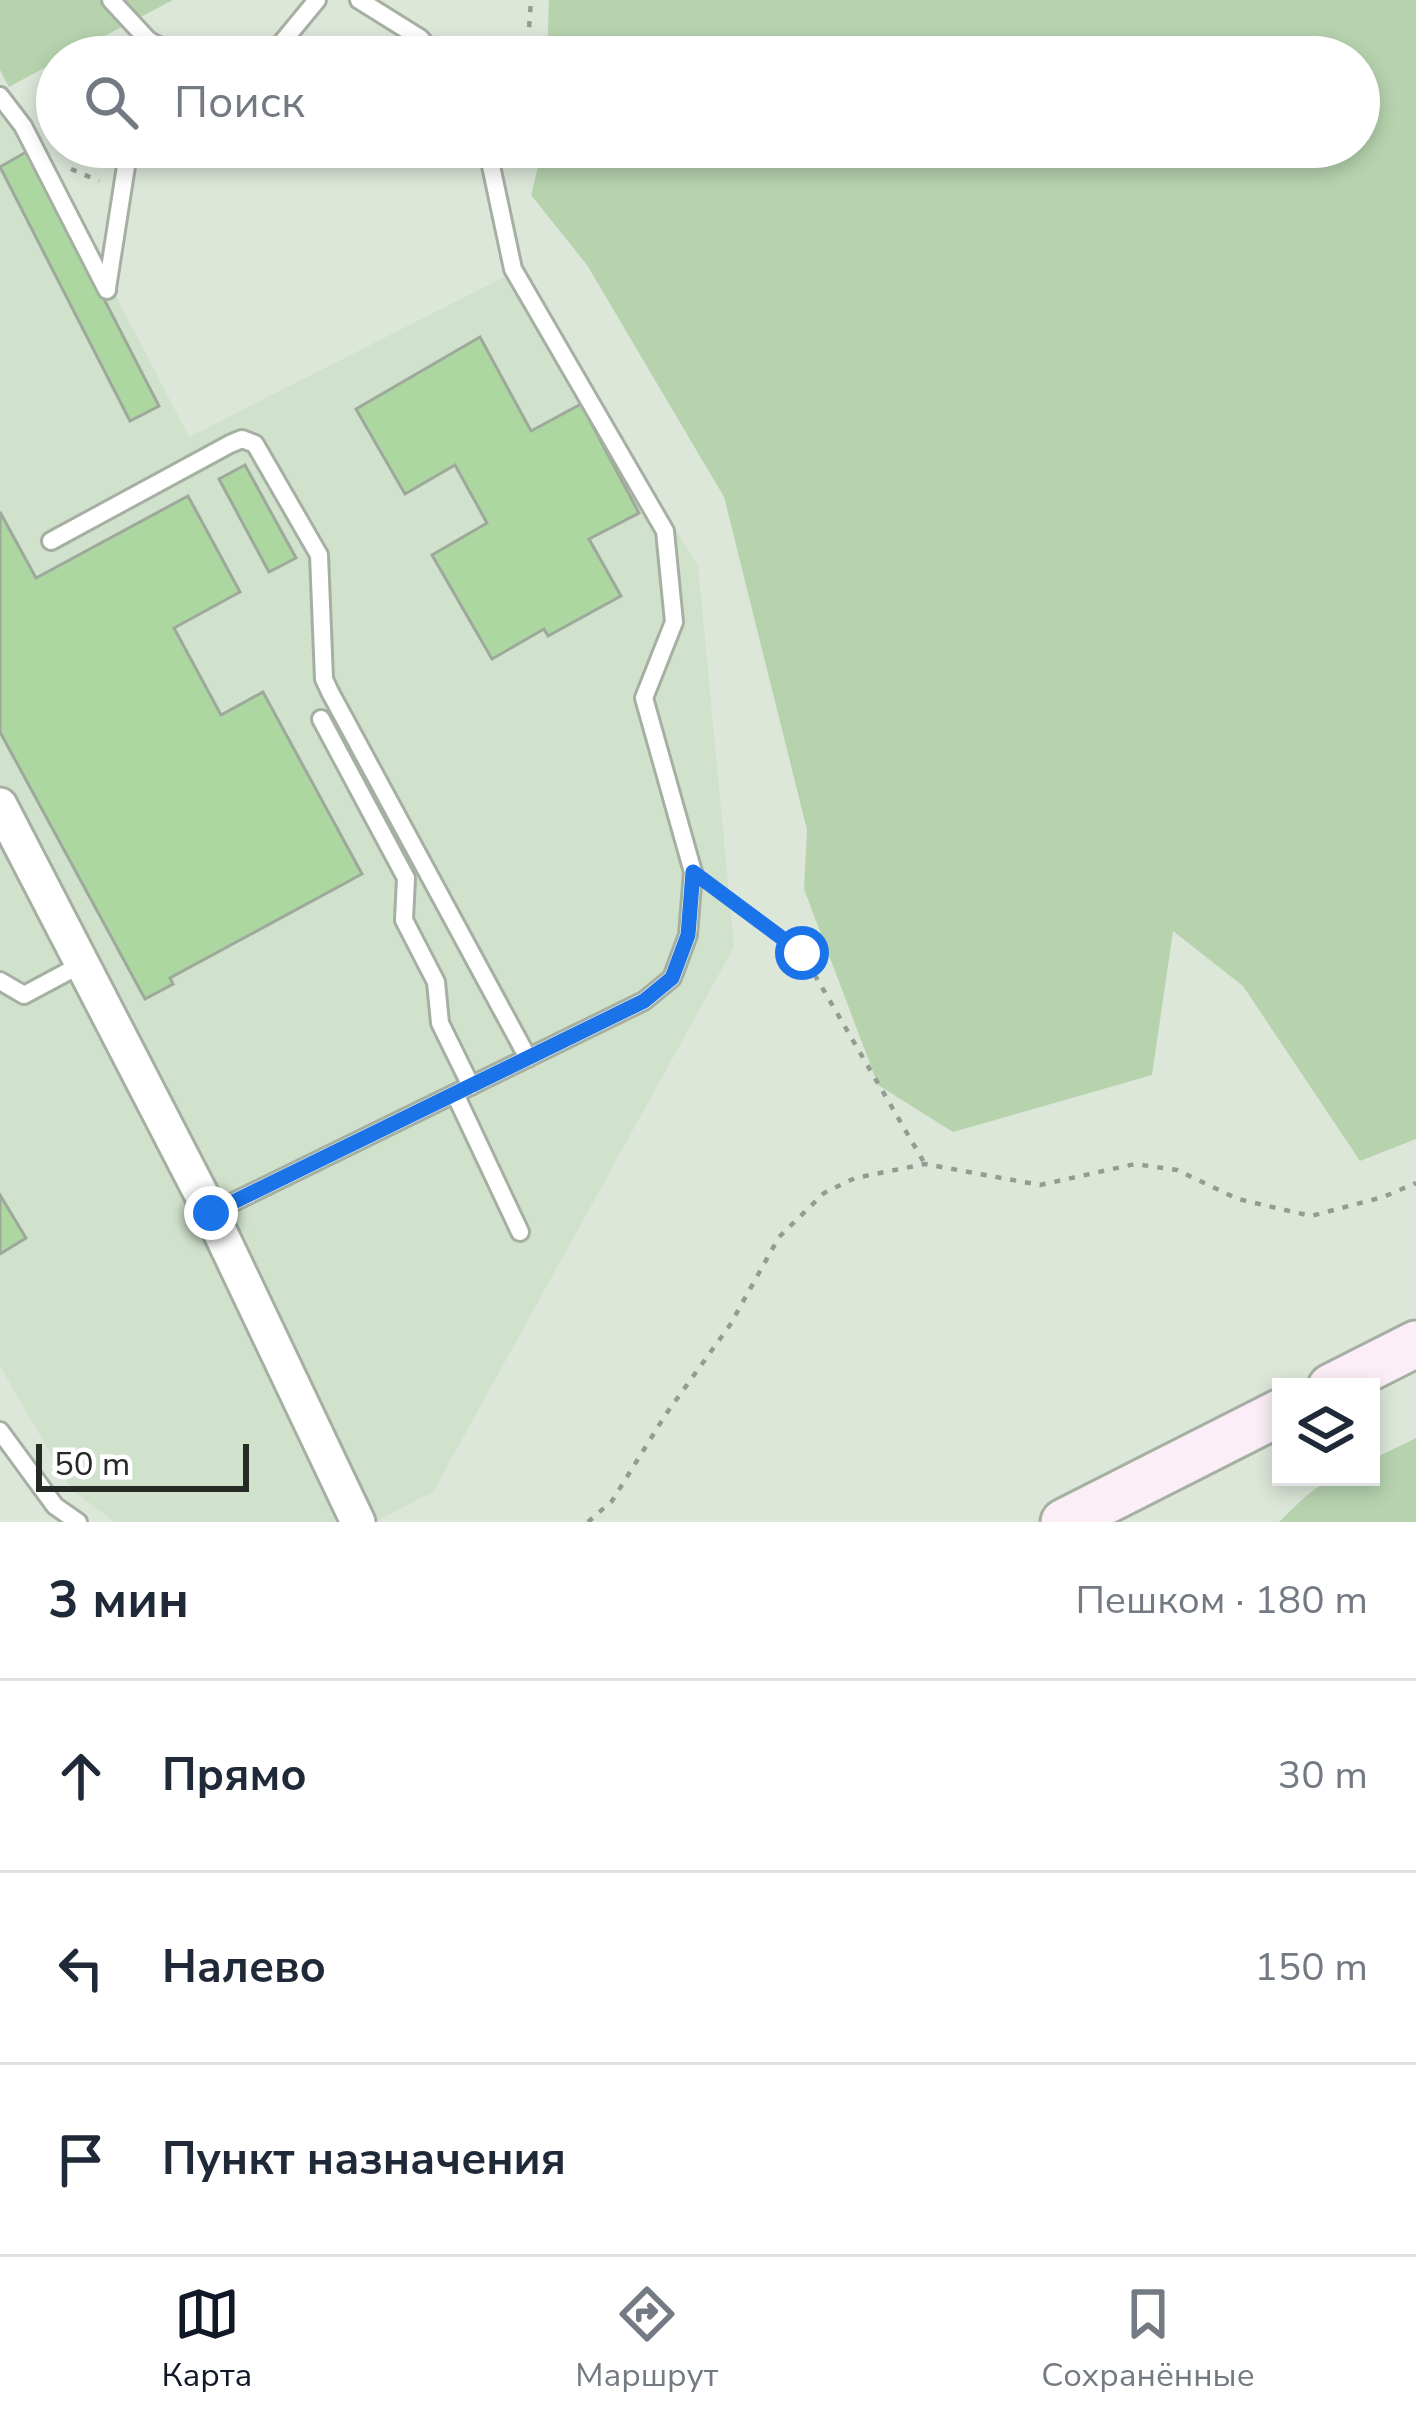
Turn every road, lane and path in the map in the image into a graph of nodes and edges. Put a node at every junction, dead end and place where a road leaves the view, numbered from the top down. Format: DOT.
graph roads {
  1 [pos="111,0"];
  2 [pos="317,0"];
  3 [pos="359,0"];
  4 [pos="532,0"];
  5 [pos="137,36"];
  6 [pos="287,36"];
  7 [pos="417,36"];
  8 [pos="528,36"];
  9 [pos="0,96"];
  10 [pos="36,153"];
  11 [pos="44,168"];
  12 [pos="68,168"];
  13 [pos="125,168"];
  14 [pos="491,168"];
  15 [pos="121,190"];
  16 [pos="51,541"];
  17 [pos="321,719"];
  18 [pos="0,805"];
  19 [pos="693,872"];
  20 [pos="82,964"];
  21 [pos="0,981"];
  22 [pos="528,1058"];
  23 [pos="463,1090"];
  24 [pos="925,1164"];
  25 [pos="1416,1183"];
  26 [pos="211,1213"];
  27 [pos="520,1232"];
  28 [pos="1416,1344"];
  29 [pos="1349,1378"];
  30 [pos="1272,1417"];
  31 [pos="0,1431"];
  32 [pos="78,1522"];
  33 [pos="358,1522"];
  34 [pos="588,1522"];
  35 [pos="1064,1522"];
  1 -- 5 [label="lane"];
  2 -- 6 [label="lane"];
  3 -- 7 [label="lane"];
  4 -- 8 [label="path"];
  9 -- 10 [label="lane"];
  11 -- 15 [label="lane"];
  12 -- 15 [label="path"];
  13 -- 15 [label="lane"];
  14 -- 19 [label="lane"];
  16 -- 22 [label="lane"];
  17 -- 23 [label="lane"];
  18 -- 20 [label="street"];
  19 -- 22 [label="lane"];
  19 -- 24 [label="path"];
  20 -- 21 [label="lane"];
  20 -- 26 [label="street"];
  22 -- 23 [label="lane"];
  23 -- 26 [label="lane"];
  23 -- 27 [label="lane"];
  24 -- 25 [label="path"];
  24 -- 34 [label="path"];
  26 -- 33 [label="street"];
  28 -- 29 [label="main road"];
  30 -- 35 [label="main road"];
  31 -- 32 [label="lane"];
}
